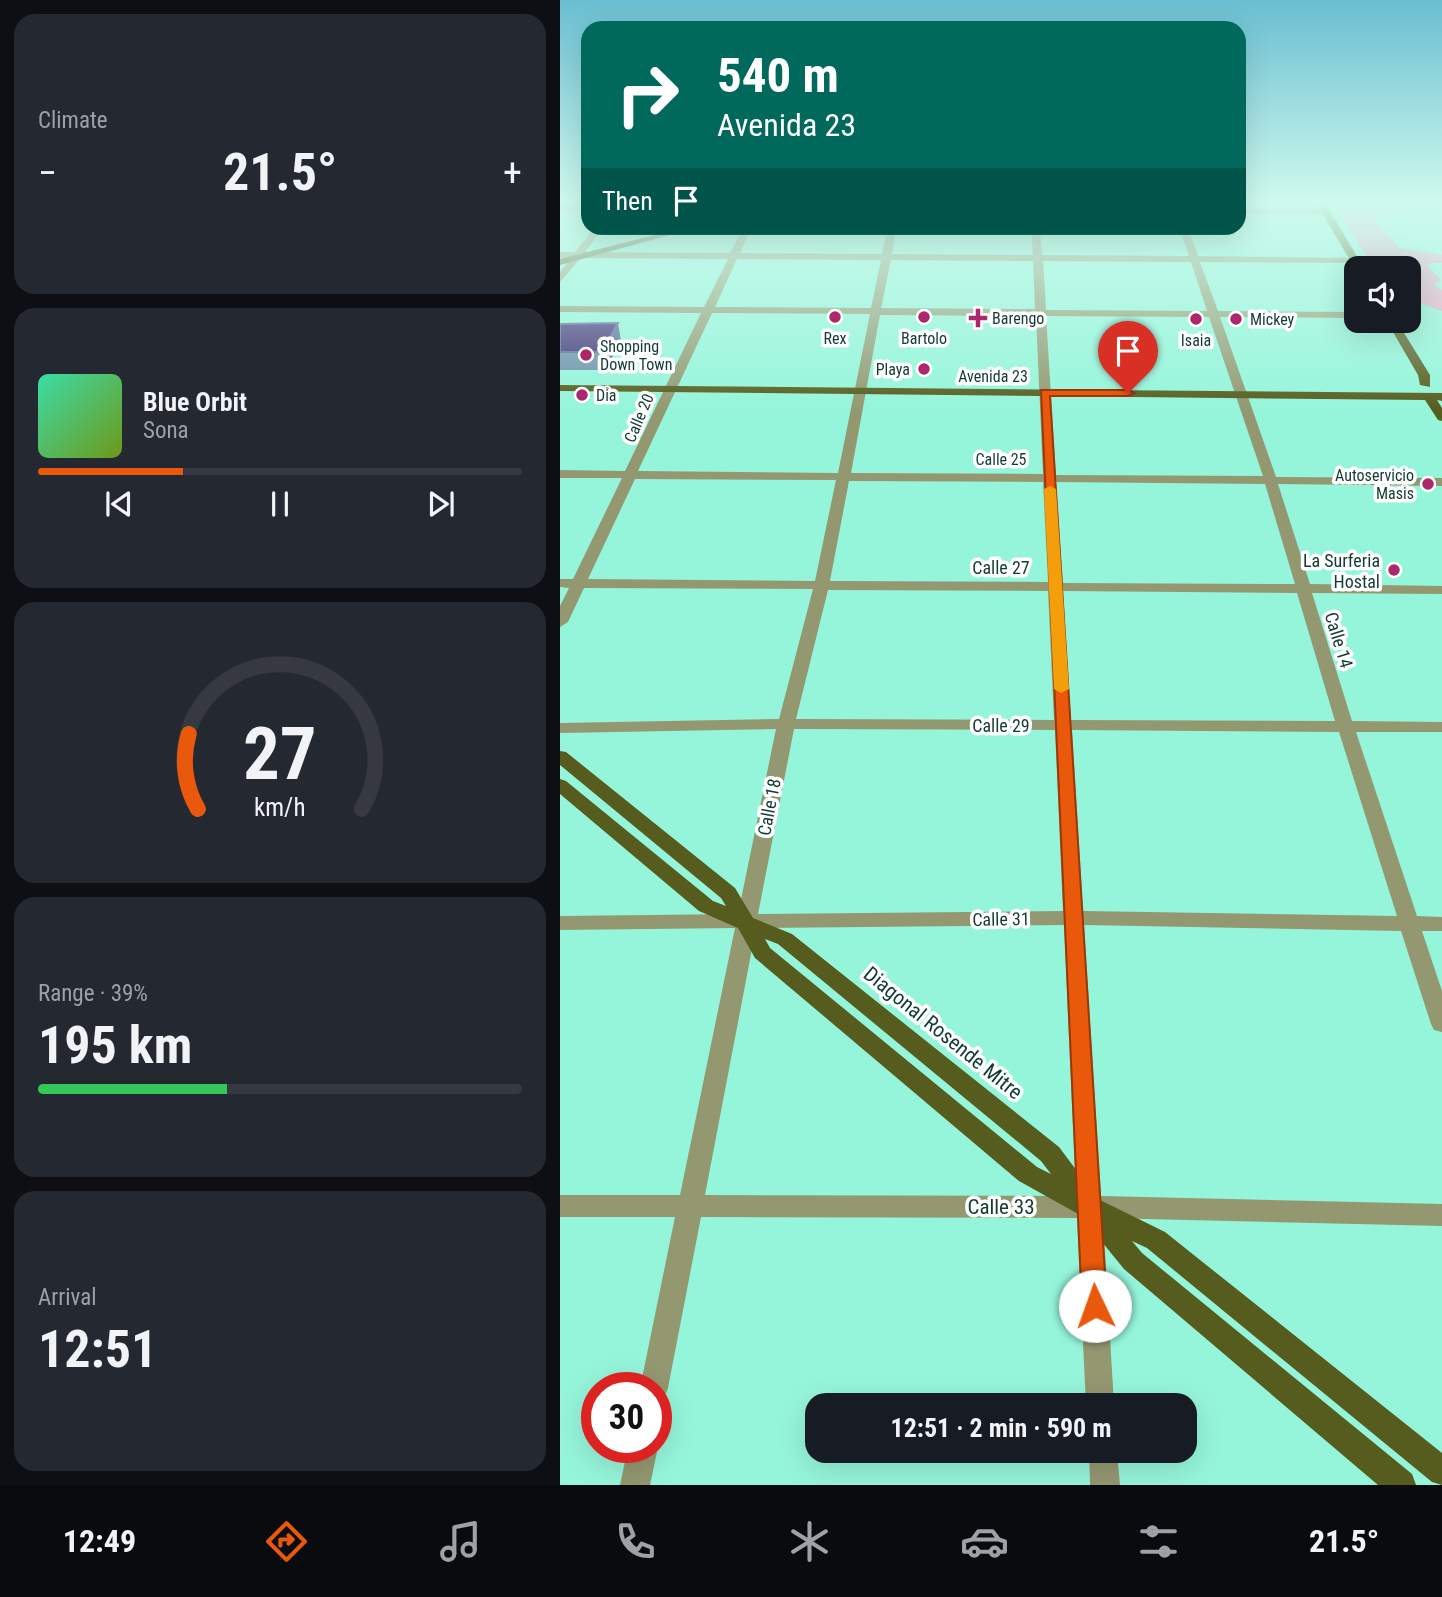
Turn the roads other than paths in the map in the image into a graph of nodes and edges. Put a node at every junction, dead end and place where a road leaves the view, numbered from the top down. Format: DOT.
graph roads {
  1 [pos="726,272"];
  2 [pos="882,272"];
  3 [pos="1038,272"];
  4 [pos="1199,272"];
  5 [pos="560,309"];
  6 [pos="706,311"];
  7 [pos="874,312"];
  8 [pos="1040,313"];
  9 [pos="1214,314"];
  10 [pos="1344,315"];
  11 [pos="1398,333"];
  12 [pos="560,379"];
  13 [pos="670,385"];
  14 [pos="861,386"];
  15 [pos="1442,387"];
  16 [pos="560,388"];
  17 [pos="1044,388"];
  18 [pos="1238,389"];
  19 [pos="1428,389"];
  20 [pos="1442,417"];
  21 [pos="560,474"];
  22 [pos="632,474"];
  23 [pos="844,475"];
  24 [pos="1049,477"];
  25 [pos="1270,479"];
  26 [pos="1442,482"];
  27 [pos="560,583"];
  28 [pos="578,584"];
  29 [pos="822,585"];
  30 [pos="1055,587"];
  31 [pos="1304,589"];
  32 [pos="1442,590"];
  33 [pos="560,622"];
  34 [pos="786,724"];
  35 [pos="1063,725"];
  36 [pos="1345,725"];
  37 [pos="1442,727"];
  38 [pos="560,728"];
  39 [pos="560,756"];
  40 [pos="560,785"];
  41 [pos="1073,918"];
  42 [pos="560,923"];
  43 [pos="746,923"];
  44 [pos="1409,923"];
  45 [pos="1442,924"];
  46 [pos="1442,1024"];
  47 [pos="560,1206"];
  48 [pos="690,1206"];
  49 [pos="1089,1207"];
  50 [pos="1442,1215"];
  51 [pos="657,1372"];
  52 [pos="1099,1393"];
  53 [pos="640,1463"];
  54 [pos="1104,1463"];
  55 [pos="1442,1472"];
  56 [pos="635,1485"];
  57 [pos="1105,1485"];
  58 [pos="1401,1485"];
  1 -- 6 [label="street, Calle 20"];
  2 -- 7 [label="street, Calle 18"];
  3 -- 8 [label="street"];
  4 -- 9 [label="street, Calle 14"];
  5 -- 6 [label="street"];
  6 -- 7 [label="street"];
  6 -- 13 [label="street, Calle 20"];
  7 -- 8 [label="street"];
  7 -- 14 [label="street, Calle 18"];
  8 -- 9 [label="street"];
  8 -- 17 [label="street"];
  9 -- 10 [label="street"];
  9 -- 18 [label="street, Calle 14"];
  11 -- 19 [label="main road"];
  12 -- 13 [label="main road, Avenida 23"];
  13 -- 14 [label="main road, Avenida 23"];
  13 -- 16 [label="main road, Avenida 23"];
  13 -- 22 [label="street, Calle 20"];
  14 -- 17 [label="main road, Avenida 23"];
  14 -- 23 [label="street, Calle 18"];
  15 -- 19 [label="main road, Avenida 23"];
  17 -- 18 [label="main road, Avenida 23"];
  17 -- 24 [label="street"];
  18 -- 19 [label="main road, Avenida 23"];
  18 -- 25 [label="street, Calle 14"];
  19 -- 20 [label="main road"];
  21 -- 22 [label="street, Calle 25"];
  22 -- 23 [label="street, Calle 25"];
  22 -- 28 [label="street, Calle 20"];
  23 -- 24 [label="street, Calle 25"];
  23 -- 29 [label="street, Calle 18"];
  24 -- 25 [label="street, Calle 25"];
  24 -- 30 [label="street"];
  25 -- 26 [label="street, Calle 25"];
  25 -- 31 [label="street, Calle 14"];
  27 -- 28 [label="street, Calle 27"];
  28 -- 29 [label="street, Calle 27"];
  28 -- 33 [label="street, Calle 20"];
  29 -- 30 [label="street, Calle 27"];
  29 -- 34 [label="street, Calle 18"];
  30 -- 31 [label="street, Calle 27"];
  30 -- 35 [label="street"];
  31 -- 32 [label="street, Calle 27"];
  31 -- 36 [label="street, Calle 14"];
  34 -- 35 [label="street, Calle 29"];
  34 -- 38 [label="street, Calle 29"];
  34 -- 43 [label="street, Calle 18"];
  35 -- 36 [label="street, Calle 29"];
  35 -- 41 [label="street"];
  36 -- 37 [label="street, Calle 29"];
  36 -- 44 [label="street, Calle 14"];
  39 -- 43 [label="main road"];
  40 -- 43 [label="main road"];
  41 -- 43 [label="street, Calle 31"];
  41 -- 44 [label="street, Calle 31"];
  41 -- 49 [label="street"];
  42 -- 43 [label="street, Calle 31"];
  43 -- 48 [label="street, Calle 18"];
  43 -- 49 [label="main road"];
  44 -- 45 [label="street, Calle 31"];
  44 -- 46 [label="street, Calle 14"];
  47 -- 48 [label="street, Calle 33"];
  48 -- 49 [label="street, Calle 33"];
  48 -- 51 [label="street, Calle 18"];
  49 -- 50 [label="street, Calle 33"];
  49 -- 52 [label="street"];
  49 -- 55 [label="main road"];
  49 -- 58 [label="main road"];
  53 -- 56 [label="street"];
  54 -- 57 [label="street"];
}
